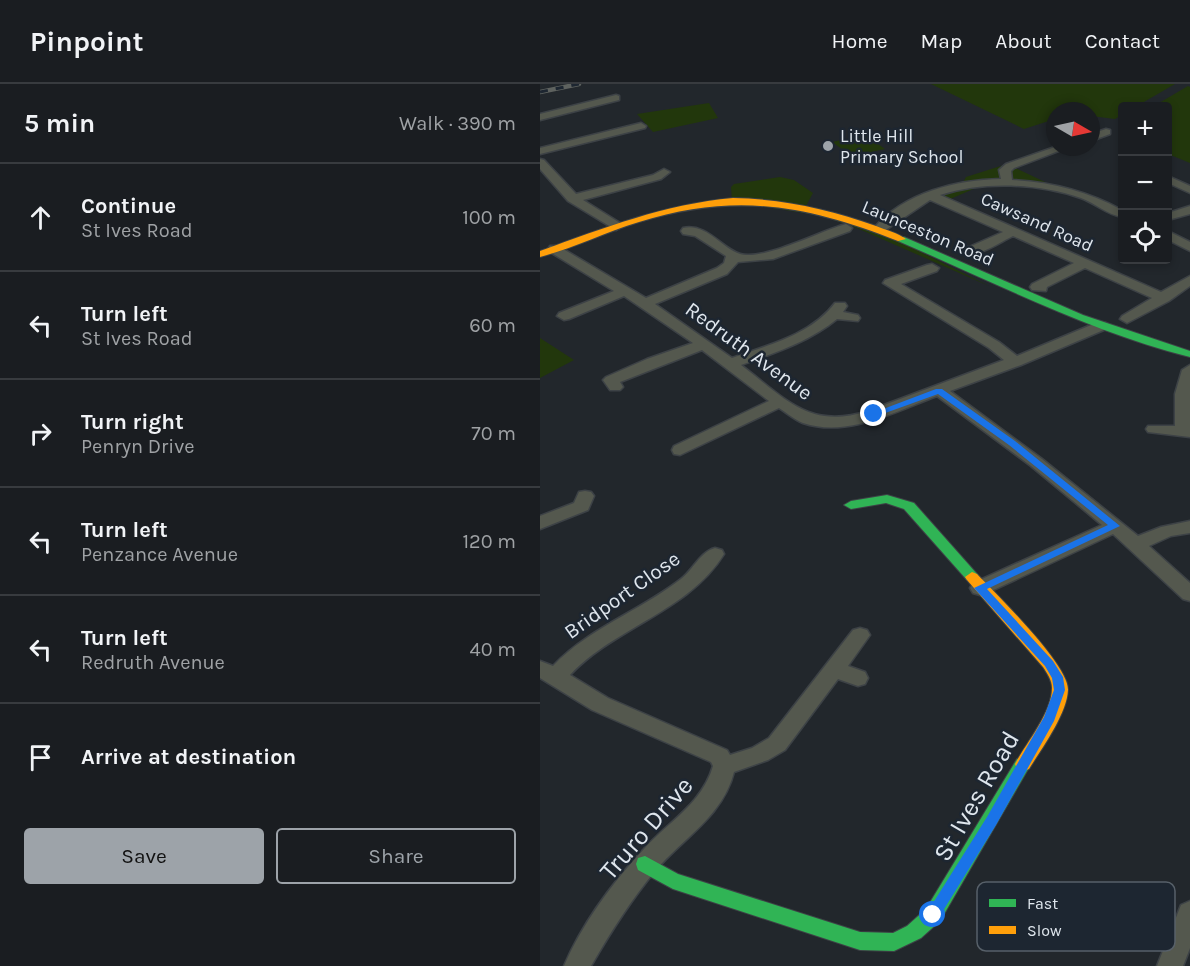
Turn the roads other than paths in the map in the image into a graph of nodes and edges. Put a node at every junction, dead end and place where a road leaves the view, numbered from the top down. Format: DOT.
graph roads {
  1 [pos="616,98"];
  2 [pos="540,117"];
  3 [pos="633,130"];
  4 [pos="1107,132"];
  5 [pos="1100,135"];
  6 [pos="540,151"];
  7 [pos="1046,153"];
  8 [pos="540,162"];
  9 [pos="662,176"];
  10 [pos="1172,181"];
  11 [pos="1007,183"];
  12 [pos="1190,190"];
  13 [pos="929,195"];
  14 [pos="572,200"];
  15 [pos="1190,210"];
  16 [pos="1118,212"];
  17 [pos="1172,215"];
  18 [pos="616,226"];
  19 [pos="846,228"];
  20 [pos="880,228"];
  21 [pos="687,231"];
  22 [pos="1013,232"];
  23 [pos="1172,238"];
  24 [pos="1190,247"];
  25 [pos="961,248"];
  26 [pos="547,252"];
  27 [pos="734,258"];
  28 [pos="1085,263"];
  29 [pos="932,268"];
  30 [pos="1190,280"];
  31 [pos="1036,286"];
  32 [pos="625,291"];
  33 [pos="1164,297"];
  34 [pos="645,303"];
  35 [pos="564,316"];
  36 [pos="854,318"];
  37 [pos="1127,319"];
  38 [pos="1101,326"];
  39 [pos="704,344"];
  40 [pos="1190,354"];
  41 [pos="1016,362"];
  42 [pos="730,364"];
  43 [pos="1190,370"];
  44 [pos="615,387"];
  45 [pos="939,390"];
  46 [pos="780,402"];
  47 [pos="1154,429"];
  48 [pos="1187,432"];
  49 [pos="680,450"];
  50 [pos="585,504"];
  51 [pos="851,505"];
  52 [pos="540,523"];
  53 [pos="1115,526"];
  54 [pos="1190,527"];
  55 [pos="1138,543"];
  56 [pos="715,554"];
  57 [pos="980,588"];
  58 [pos="1190,594"];
  59 [pos="860,635"];
  60 [pos="833,668"];
  61 [pos="548,673"];
  62 [pos="858,678"];
  63 [pos="724,766"];
  64 [pos="645,864"];
  65 [pos="1190,914"];
  66 [pos="577,966"];
  67 [pos="1170,966"];
  1 -- 2 [label="street"];
  3 -- 6 [label="street"];
  4 -- 5 [label="street"];
  7 -- 11 [label="street"];
  8 -- 14 [label="street"];
  9 -- 14 [label="street"];
  10 -- 12 [label="street"];
  11 -- 13 [label="street"];
  11 -- 16 [label="street"];
  13 -- 20 [label="street"];
  13 -- 22 [label="street, Cawsand Road"];
  14 -- 18 [label="street"];
  15 -- 17 [label="street"];
  18 -- 20 [label="street, Launceston Road"];
  18 -- 26 [label="street, Launceston Road"];
  19 -- 27 [label="street"];
  20 -- 38 [label="street, Launceston Road"];
  21 -- 27 [label="street"];
  22 -- 25 [label="street"];
  22 -- 28 [label="street, Cawsand Road"];
  23 -- 24 [label="street"];
  26 -- 32 [label="street, Redruth Avenue"];
  27 -- 34 [label="street"];
  28 -- 31 [label="street"];
  28 -- 33 [label="street, Cawsand Road"];
  29 -- 41 [label="street"];
  30 -- 33 [label="street"];
  32 -- 34 [label="street, Redruth Avenue"];
  32 -- 35 [label="street"];
  33 -- 37 [label="street"];
  34 -- 39 [label="street, Redruth Avenue"];
  36 -- 42 [label="street"];
  38 -- 40 [label="street, Launceston Road"];
  38 -- 41 [label="street, Redruth Avenue"];
  39 -- 42 [label="street, Redruth Avenue"];
  39 -- 44 [label="street"];
  41 -- 45 [label="street, Redruth Avenue"];
  42 -- 46 [label="street, Redruth Avenue"];
  43 -- 48 [label="street"];
  45 -- 46 [label="street, Redruth Avenue"];
  45 -- 53 [label="street"];
  46 -- 49 [label="street"];
  47 -- 48 [label="street"];
  50 -- 52 [label="street"];
  51 -- 57 [label="street, St Ives Road"];
  53 -- 55 [label="street"];
  53 -- 57 [label="street"];
  54 -- 55 [label="street"];
  55 -- 58 [label="street"];
  56 -- 61 [label="street, Bridport Close"];
  57 -- 64 [label="street, St Ives Road"];
  59 -- 60 [label="street"];
  60 -- 62 [label="street"];
  60 -- 63 [label="street"];
  61 -- 63 [label="street"];
  63 -- 64 [label="street, Truro Drive"];
  64 -- 66 [label="street, Truro Drive"];
  65 -- 67 [label="street"];
}
